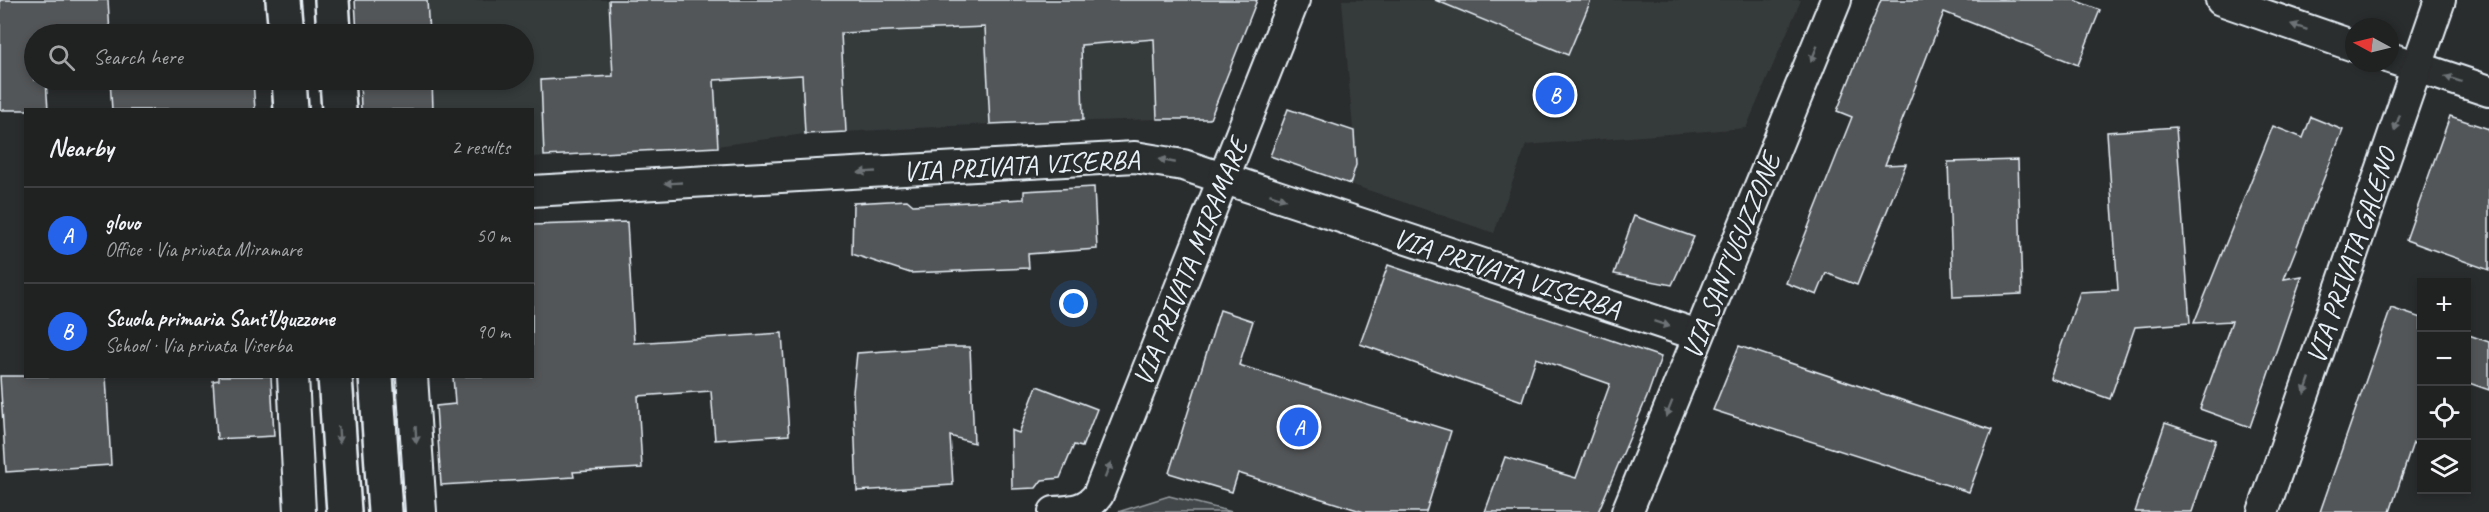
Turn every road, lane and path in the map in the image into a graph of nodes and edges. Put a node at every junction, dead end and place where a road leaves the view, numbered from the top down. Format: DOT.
graph roads {
  1 [pos="283,0"];
  2 [pos="332,0"];
  3 [pos="1294,0"];
  4 [pos="1836,0"];
  5 [pos="2221,0"];
  6 [pos="2440,0"];
  7 [pos="285,24"];
  8 [pos="333,24"];
  9 [pos="2345,43"];
  10 [pos="2403,63"];
  11 [pos="290,90"];
  12 [pos="338,90"];
  13 [pos="2489,91"];
  14 [pos="291,108"];
  15 [pos="339,108"];
  16 [pos="1222,179"];
  17 [pos="534,191"];
  18 [pos="1698,335"];
  19 [pos="293,378"];
  20 [pos="334,378"];
  21 [pos="376,378"];
  22 [pos="412,378"];
  23 [pos="1063,511"];
  24 [pos="300,512"];
  25 [pos="344,512"];
  26 [pos="385,512"];
  27 [pos="421,512"];
  28 [pos="1627,512"];
  29 [pos="2263,512"];
  1 -- 7 [label="street"];
  2 -- 8 [label="street"];
  3 -- 16 [label="street, VIA PRIVATA MIRAMARE"];
  4 -- 18 [label="street, VIA SANT'UGUZZONE, one-way"];
  9 -- 5 [label="street, one-way"];
  6 -- 10 [label="street, VIA PRIVATA GALENO"];
  13 -- 10 [label="street, one-way"];
  10 -- 29 [label="street, VIA PRIVATA GALENO, one-way"];
  11 -- 14 [label="street"];
  12 -- 15 [label="street"];
  16 -- 17 [label="street, VIA PRIVATA VISERBA, one-way"];
  16 -- 18 [label="street, VIA PRIVATA VISERBA, one-way"];
  23 -- 16 [label="street, VIA PRIVATA MIRAMARE, one-way"];
  18 -- 28 [label="street, VIA SANT'UGUZZONE, one-way"];
  19 -- 24 [label="street"];
  20 -- 25 [label="street, one-way"];
  21 -- 26 [label="street"];
  22 -- 27 [label="street, one-way"];
}
